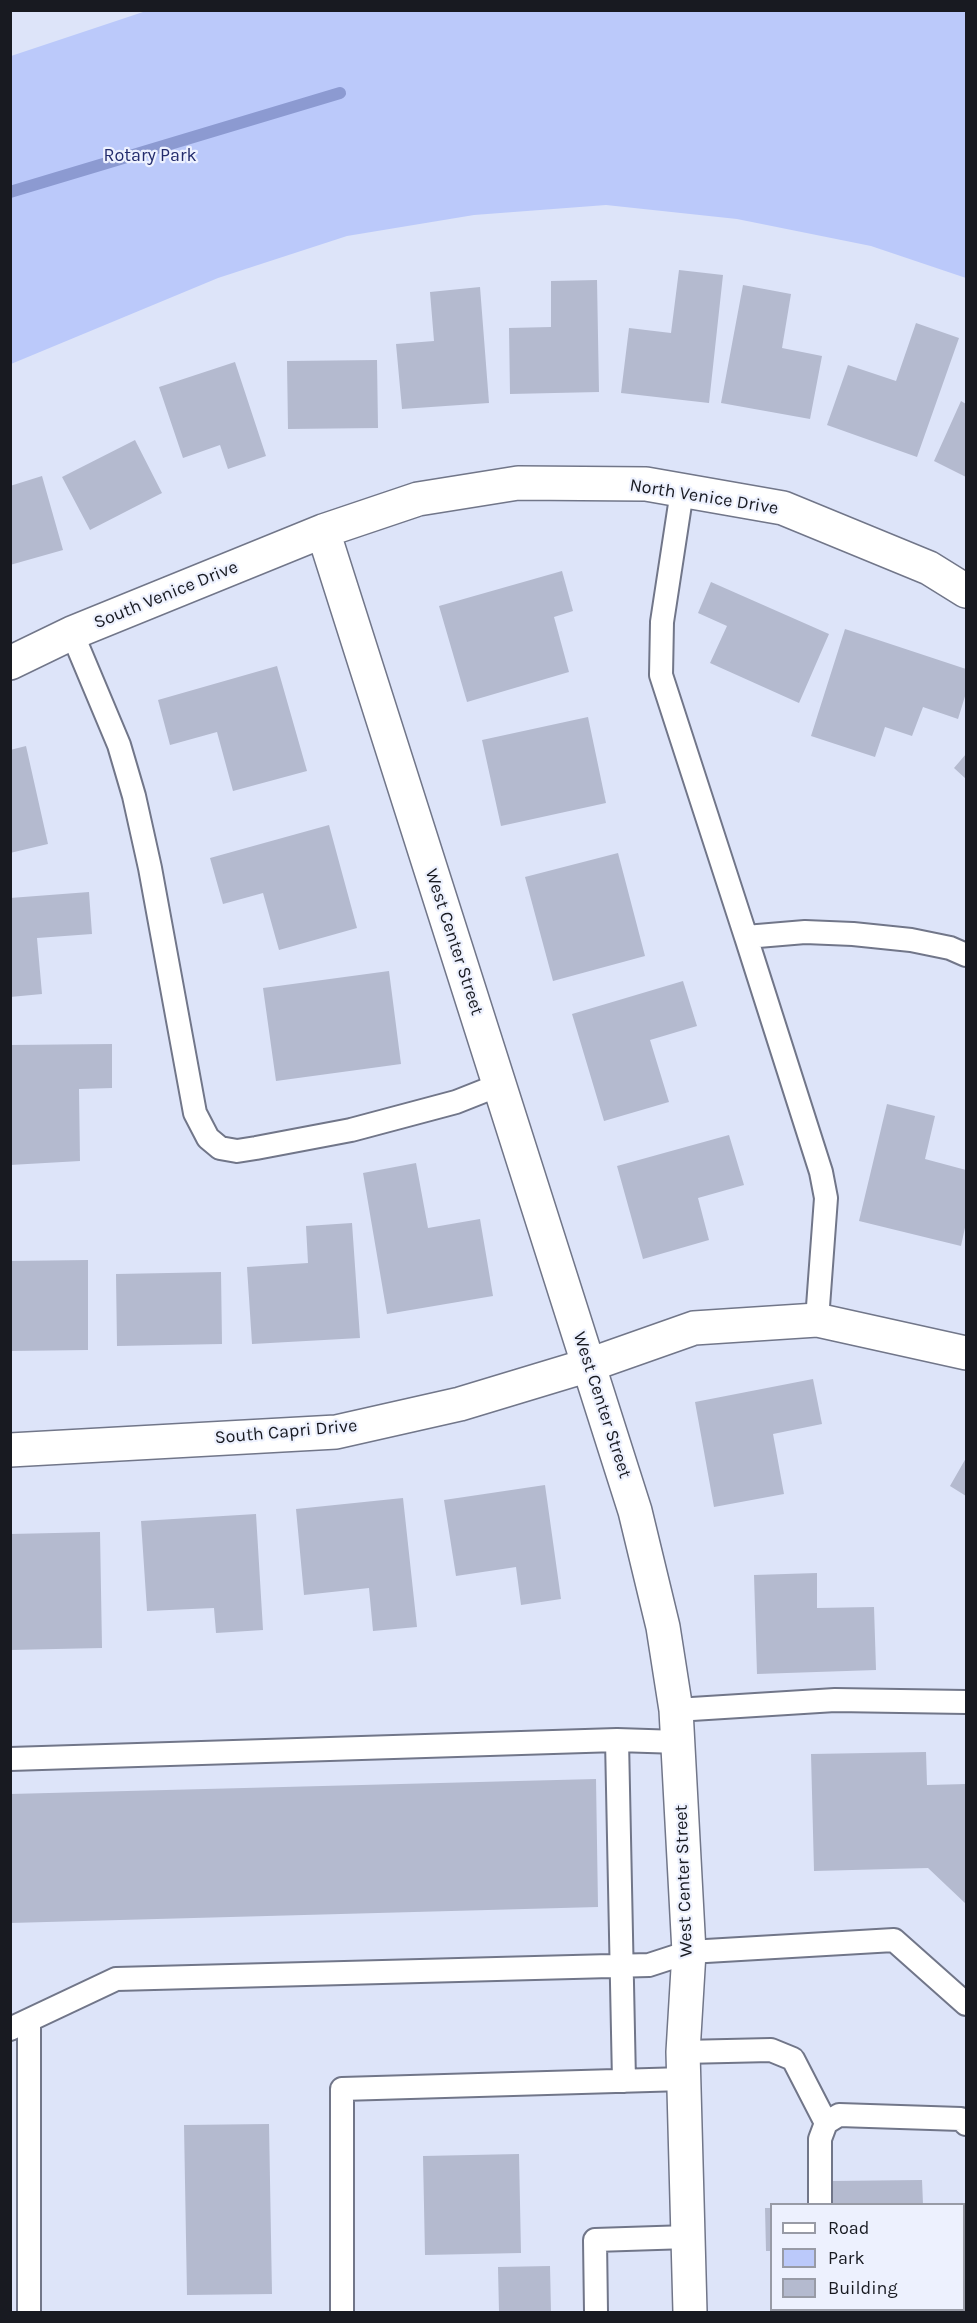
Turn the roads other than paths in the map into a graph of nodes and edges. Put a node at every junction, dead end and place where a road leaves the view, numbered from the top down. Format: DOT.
graph roads {
  1 [pos="682,491"];
  2 [pos="323,531"];
  3 [pos="966,591"];
  4 [pos="72,633"];
  5 [pos="10,663"];
  6 [pos="746,937"];
  7 [pos="966,955"];
  8 [pos="499,1085"];
  9 [pos="818,1320"];
  10 [pos="966,1353"];
  11 [pos="589,1365"];
  12 [pos="10,1450"];
  13 [pos="966,1702"];
  14 [pos="676,1710"];
  15 [pos="617,1740"];
  16 [pos="679,1742"];
  17 [pos="10,1759"];
  18 [pos="688,1952"];
  19 [pos="623,1966"];
  20 [pos="966,2004"];
  21 [pos="20,2025"];
  22 [pos="684,2066"];
  23 [pos="624,2081"];
  24 [pos="826,2123"];
  25 [pos="966,2124"];
  26 [pos="820,2203"];
  27 [pos="688,2237"];
  28 [pos="29,2313"];
  29 [pos="342,2313"];
  30 [pos="596,2313"];
  31 [pos="690,2313"];
  1 -- 2 [label="street, North Venice Drive"];
  1 -- 3 [label="street, North Venice Drive"];
  1 -- 6 [label="lane"];
  2 -- 4 [label="street, South Venice Drive"];
  2 -- 8 [label="street, West Center Street"];
  4 -- 5 [label="street, South Venice Drive"];
  4 -- 8 [label="lane"];
  6 -- 7 [label="lane"];
  6 -- 9 [label="lane"];
  8 -- 11 [label="street, West Center Street"];
  9 -- 10 [label="street, South Capri Drive"];
  9 -- 11 [label="street, South Capri Drive"];
  11 -- 12 [label="street, South Capri Drive"];
  11 -- 14 [label="street, West Center Street"];
  13 -- 14 [label="lane"];
  14 -- 16 [label="street, West Center Street"];
  15 -- 16 [label="lane"];
  15 -- 17 [label="lane"];
  15 -- 19 [label="lane"];
  16 -- 18 [label="street, West Center Street"];
  18 -- 19 [label="lane"];
  18 -- 20 [label="lane"];
  18 -- 22 [label="street, West Center Street"];
  19 -- 21 [label="lane"];
  19 -- 23 [label="lane"];
  21 -- 28 [label="lane"];
  22 -- 23 [label="lane"];
  22 -- 24 [label="lane"];
  22 -- 27 [label="street, West Center Street"];
  23 -- 29 [label="lane"];
  24 -- 25 [label="lane"];
  24 -- 26 [label="lane"];
  27 -- 30 [label="lane"];
  27 -- 31 [label="street, West Center Street"];
}
